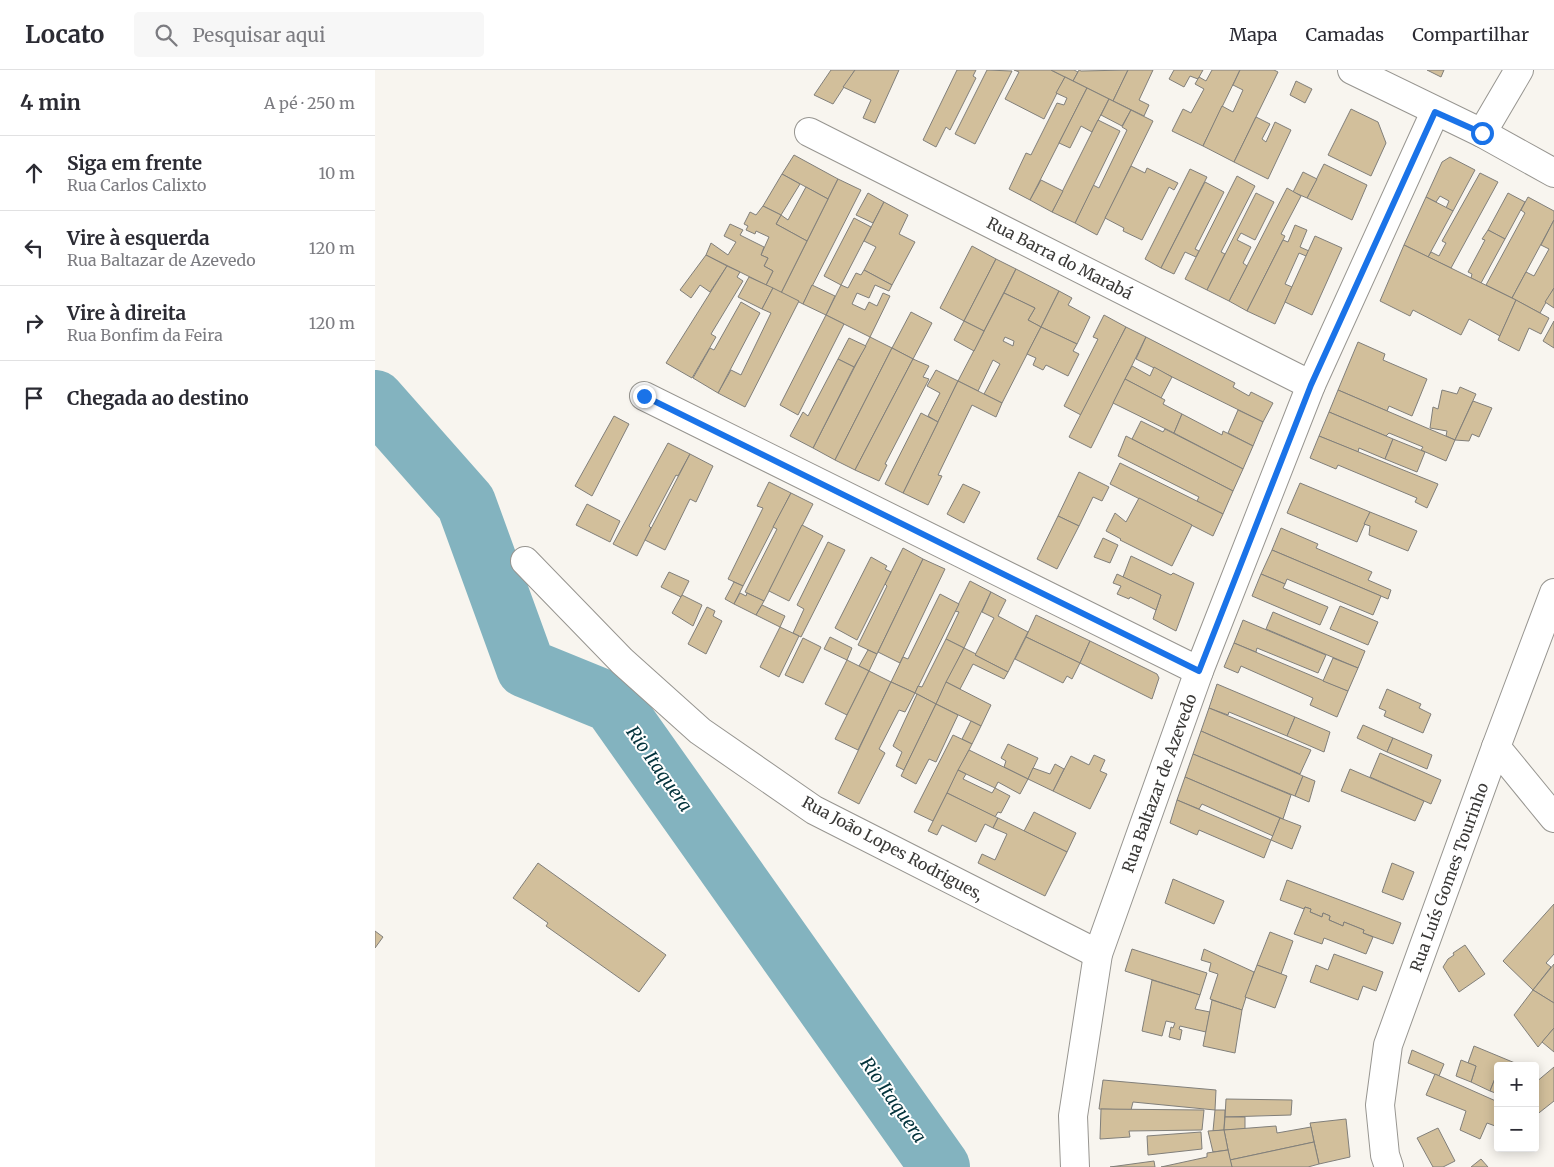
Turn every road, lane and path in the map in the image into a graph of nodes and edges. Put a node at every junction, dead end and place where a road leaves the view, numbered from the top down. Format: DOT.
graph roads {
  1 [pos="1351,70"];
  2 [pos="1519,70"];
  3 [pos="1435,112"];
  4 [pos="809,132"];
  5 [pos="1482,133"];
  6 [pos="1554,173"];
  7 [pos="1311,385"];
  8 [pos="644,396"];
  9 [pos="525,561"];
  10 [pos="1554,593"];
  11 [pos="1199,671"];
  12 [pos="1496,747"];
  13 [pos="1554,818"];
  14 [pos="1098,954"];
  15 [pos="1075,1167"];
  16 [pos="1389,1167"];
  1 -- 3 [label="street"];
  2 -- 5 [label="street"];
  3 -- 5 [label="street"];
  3 -- 7 [label="street, Rua Baltazar de Azevedo"];
  4 -- 7 [label="street, Rua Barra do Marabá"];
  5 -- 6 [label="street"];
  7 -- 11 [label="street, Rua Baltazar de Azevedo"];
  8 -- 11 [label="street"];
  9 -- 14 [label="street, Rua João Lopes Rodrigues,"];
  10 -- 12 [label="street, Rua Luís Gomes Tourinho"];
  11 -- 14 [label="street, Rua Baltazar de Azevedo"];
  12 -- 13 [label="street"];
  12 -- 16 [label="street, Rua Luís Gomes Tourinho"];
  14 -- 15 [label="street, Rua Baltazar de Azevedo"];
}
